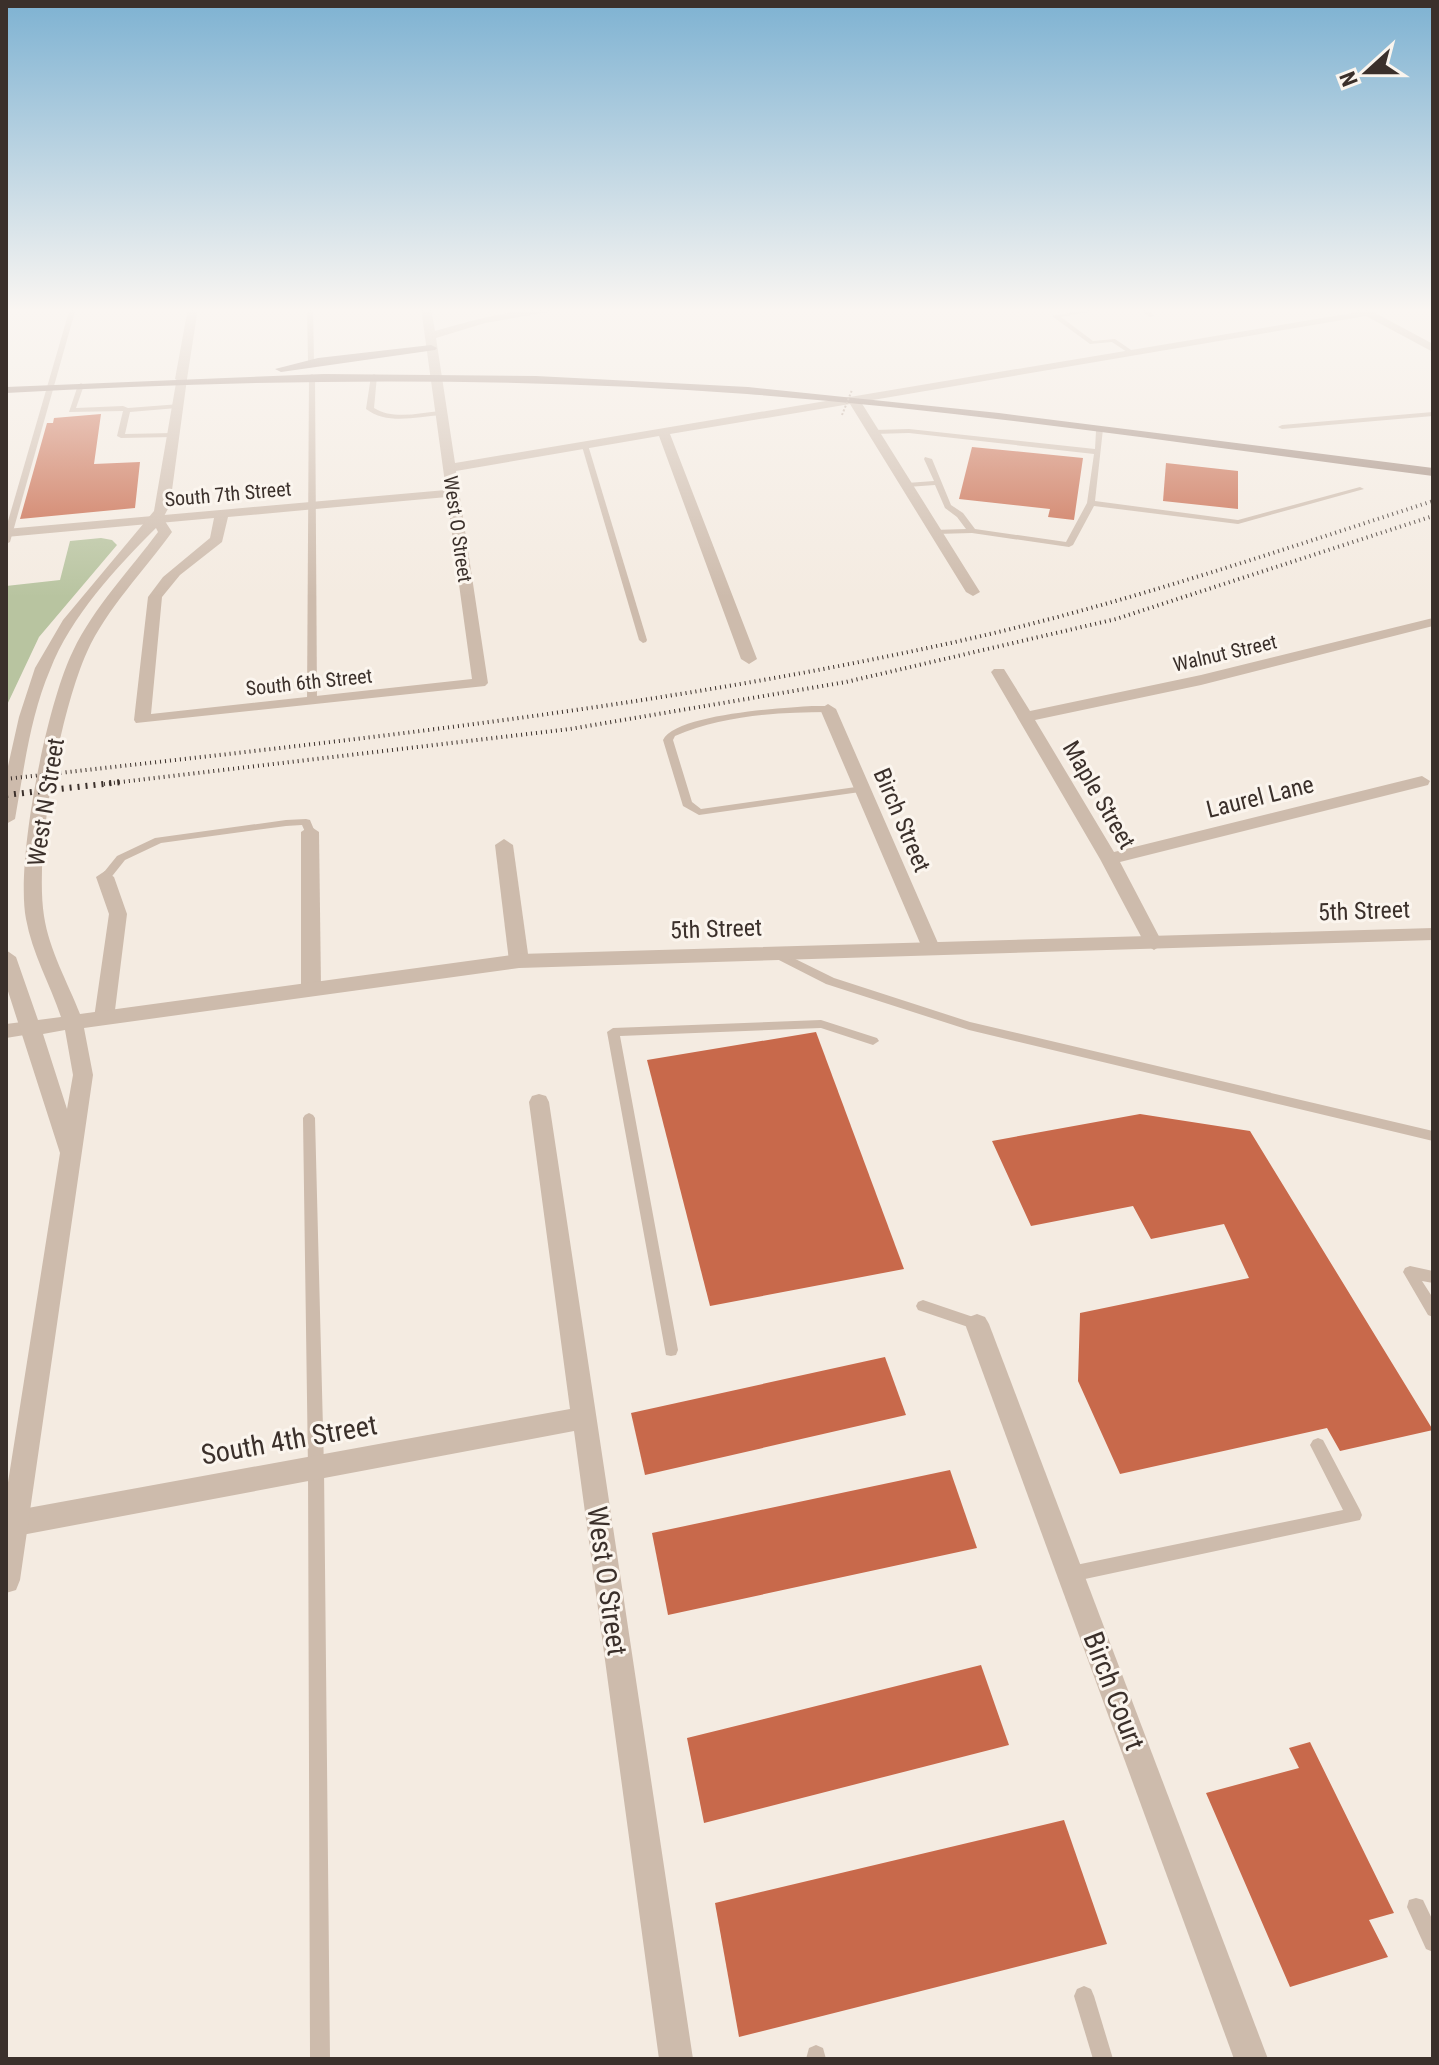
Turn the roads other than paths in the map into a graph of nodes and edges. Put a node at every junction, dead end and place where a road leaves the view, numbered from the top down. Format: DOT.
graph roads {
  1 [pos="47,404"];
  2 [pos="74,404"];
  3 [pos="312,404"];
  4 [pos="371,404"];
  5 [pos="440,404"];
  6 [pos="805,404"];
  7 [pos="858,404"];
  8 [pos="917,404"];
  9 [pos="177,406"];
  10 [pos="127,410"];
  11 [pos="441,413"];
  12 [pos="1433,414"];
  13 [pos="1282,427"];
  14 [pos="1100,431"];
  15 [pos="663,432"];
  16 [pos="874,432"];
  17 [pos="173,435"];
  18 [pos="584,445"];
  19 [pos="1098,452"];
  20 [pos="928,459"];
  21 [pos="449,468"];
  22 [pos="1433,472"];
  23 [pos="938,483"];
  24 [pos="907,485"];
  25 [pos="1360,489"];
  26 [pos="453,493"];
  27 [pos="1091,503"];
  28 [pos="310,506"];
  29 [pos="222,514"];
  30 [pos="158,520"];
  31 [pos="972,531"];
  32 [pos="936,532"];
  33 [pos="7,536"];
  34 [pos="973,592"];
  35 [pos="1433,622"];
  36 [pos="643,640"];
  37 [pos="749,659"];
  38 [pos="999,672"];
  39 [pos="480,683"];
  40 [pos="312,701"];
  41 [pos="828,709"];
  42 [pos="1026,717"];
  43 [pos="1422,781"];
  44 [pos="863,789"];
  45 [pos="6,819"];
  46 [pos="310,832"];
  47 [pos="504,845"];
  48 [pos="1109,859"];
  49 [pos="105,877"];
  50 [pos="1433,934"];
  51 [pos="1154,944"];
  52 [pos="932,950"];
  53 [pos="775,953"];
  54 [pos="6,957"];
  55 [pos="519,961"];
  56 [pos="311,988"];
  57 [pos="104,1018"];
  58 [pos="75,1022"];
  59 [pos="30,1028"];
  60 [pos="6,1031"];
  61 [pos="873,1041"];
  62 [pos="539,1102"];
  63 [pos="309,1118"];
  64 [pos="1433,1136"];
  65 [pos="70,1156"];
  66 [pos="1433,1277"];
  67 [pos="923,1306"];
  68 [pos="1433,1311"];
  69 [pos="977,1324"];
  70 [pos="671,1350"];
  71 [pos="584,1418"];
  72 [pos="1318,1445"];
  73 [pos="316,1468"];
  74 [pos="10,1524"];
  75 [pos="1071,1574"];
  76 [pos="6,1580"];
  77 [pos="1416,1907"];
  78 [pos="1433,1942"];
  79 [pos="1084,1996"];
  80 [pos="320,2059"];
  81 [pos="676,2059"];
  82 [pos="1103,2059"];
  83 [pos="1251,2059"];
  1 -- 33 [label="lane"];
  2 -- 10 [label="lane"];
  3 -- 28 [label="lane"];
  4 -- 11 [label="lane"];
  5 -- 11 [label="street, West O Street"];
  6 -- 15 [label="street"];
  7 -- 16 [label="street"];
  8 -- 14 [label="main road"];
  9 -- 10 [label="lane"];
  9 -- 17 [label="street, West N Street"];
  10 -- 17 [label="lane"];
  11 -- 21 [label="street, West O Street"];
  12 -- 13 [label="lane"];
  14 -- 19 [label="lane"];
  14 -- 22 [label="main road"];
  15 -- 18 [label="street"];
  15 -- 37 [label="street"];
  16 -- 19 [label="lane"];
  16 -- 24 [label="street"];
  17 -- 30 [label="street, West N Street"];
  18 -- 21 [label="street"];
  18 -- 36 [label="lane"];
  19 -- 27 [label="lane"];
  20 -- 23 [label="lane"];
  21 -- 26 [label="street, West O Street"];
  23 -- 24 [label="lane"];
  23 -- 31 [label="lane"];
  24 -- 32 [label="street"];
  25 -- 27 [label="lane"];
  26 -- 28 [label="street, South 7th Street"];
  26 -- 39 [label="street, West O Street"];
  27 -- 31 [label="lane"];
  28 -- 29 [label="street, South 7th Street"];
  28 -- 40 [label="lane"];
  29 -- 30 [label="street, South 7th Street"];
  29 -- 40 [label="street, South 6th Street"];
  30 -- 33 [label="street, South 7th Street"];
  30 -- 45 [label="street, West N Street"];
  30 -- 58 [label="street, West N Street"];
  31 -- 32 [label="lane"];
  32 -- 34 [label="street"];
  35 -- 42 [label="street, Walnut Street"];
  38 -- 42 [label="street, Maple Street"];
  39 -- 40 [label="street, South 6th Street"];
  41 -- 44 [label="street, Birch Street"];
  41 -- 44 [label="lane"];
  42 -- 48 [label="street, Maple Street"];
  43 -- 48 [label="street, Laurel Lane"];
  44 -- 52 [label="street, Birch Street"];
  46 -- 49 [label="lane"];
  46 -- 56 [label="street"];
  47 -- 55 [label="street"];
  48 -- 51 [label="street, Maple Street"];
  49 -- 57 [label="street"];
  50 -- 51 [label="street, 5th Street"];
  51 -- 52 [label="street, 5th Street"];
  52 -- 53 [label="street, 5th Street"];
  53 -- 55 [label="street, 5th Street"];
  53 -- 64 [label="lane"];
  54 -- 59 [label="street, West N Street"];
  55 -- 56 [label="street, 5th Street"];
  56 -- 57 [label="street, 5th Street"];
  57 -- 58 [label="street, 5th Street"];
  58 -- 59 [label="street, 5th Street"];
  58 -- 65 [label="street, West N Street"];
  59 -- 60 [label="street, 5th Street"];
  59 -- 65 [label="street, West N Street"];
  61 -- 70 [label="lane"];
  62 -- 71 [label="street, West O Street"];
  63 -- 73 [label="lane"];
  65 -- 74 [label="street, West N Street"];
  66 -- 68 [label="lane"];
  67 -- 69 [label="lane"];
  69 -- 75 [label="street, Birch Court"];
  71 -- 73 [label="street, South 4th Street"];
  71 -- 81 [label="street, West O Street"];
  72 -- 75 [label="lane"];
  73 -- 74 [label="street, South 4th Street"];
  73 -- 80 [label="lane"];
  74 -- 76 [label="street, West N Street"];
  75 -- 83 [label="street, Birch Court"];
  77 -- 78 [label="lane"];
  79 -- 82 [label="lane"];
}
